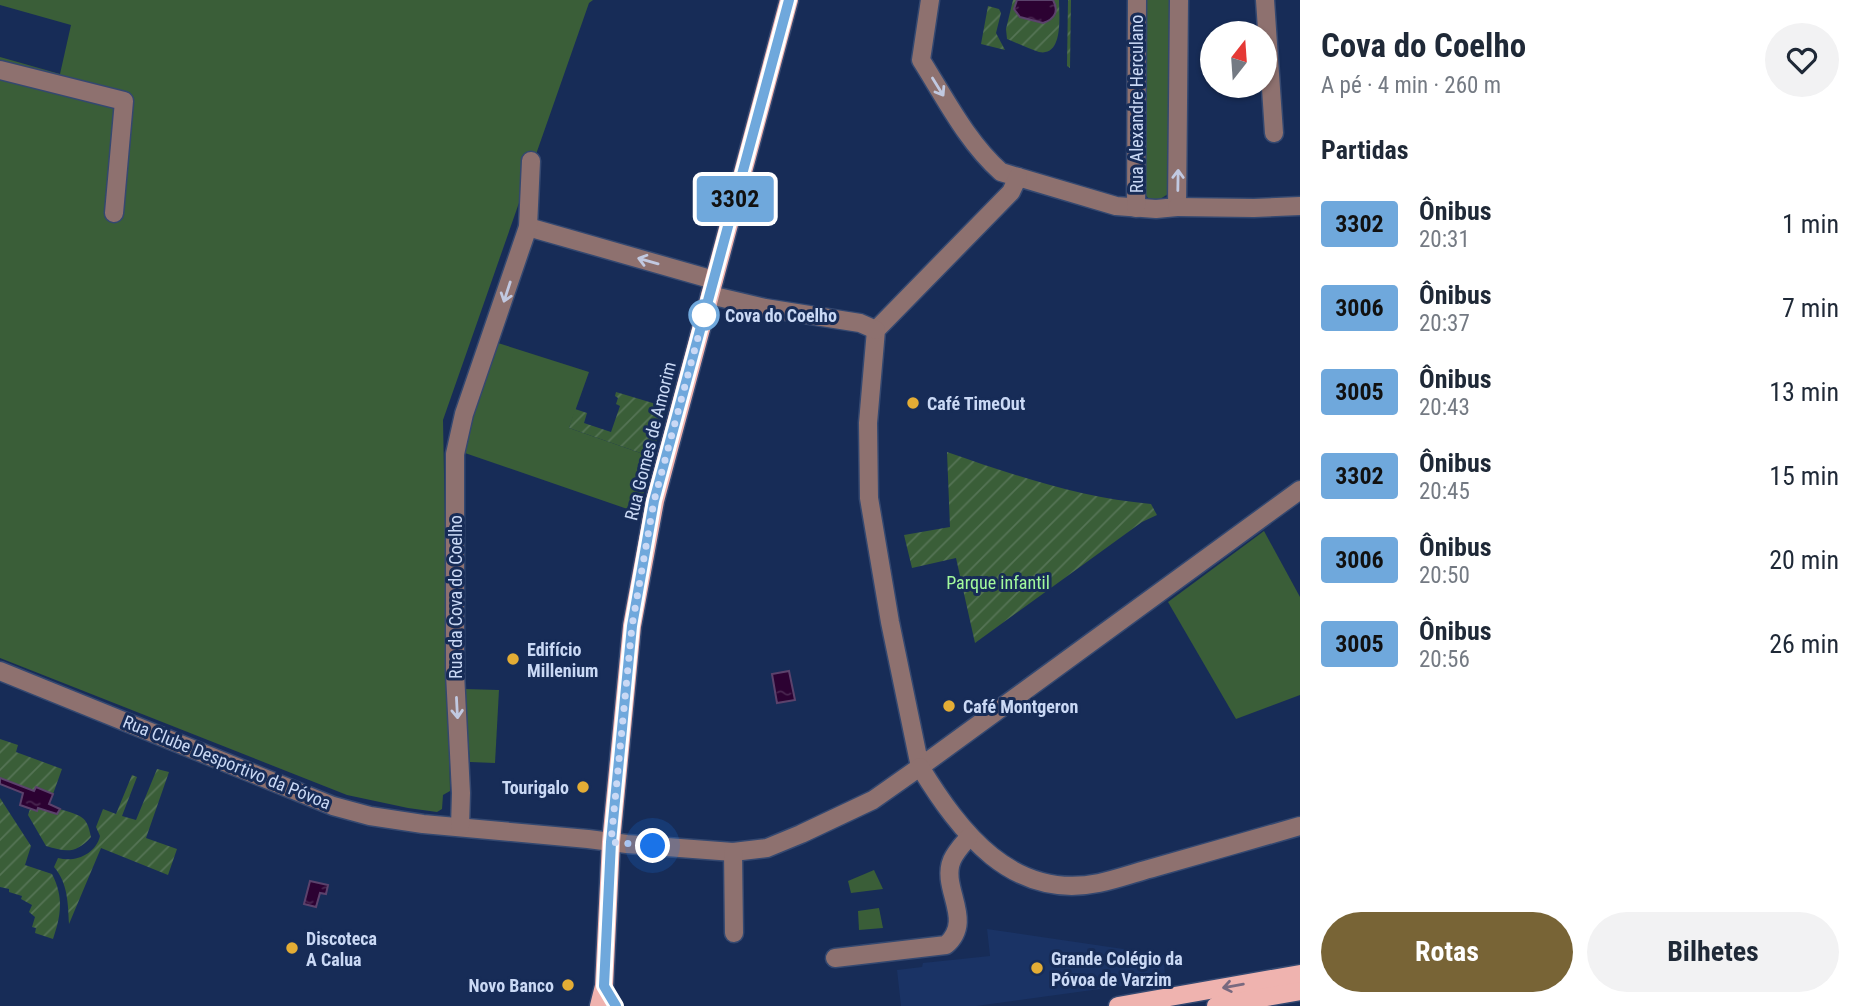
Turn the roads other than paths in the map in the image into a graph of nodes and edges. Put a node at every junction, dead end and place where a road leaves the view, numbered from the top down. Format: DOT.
graph roads {
  1 [pos="789,0"];
  2 [pos="930,0"];
  3 [pos="1137,0"];
  4 [pos="1179,0"];
  5 [pos="1265,0"];
  6 [pos="0,71"];
  7 [pos="1274,133"];
  8 [pos="531,160"];
  9 [pos="1018,177"];
  10 [pos="1300,206"];
  11 [pos="1177,207"];
  12 [pos="1136,208"];
  13 [pos="114,213"];
  14 [pos="528,227"];
  15 [pos="712,287"];
  16 [pos="876,330"];
  17 [pos="1300,490"];
  18 [pos="0,671"];
  19 [pos="920,767"];
  20 [pos="1300,826"];
  21 [pos="460,827"];
  22 [pos="969,837"];
  23 [pos="611,842"];
  24 [pos="733,852"];
  25 [pos="734,933"];
  26 [pos="835,958"];
  27 [pos="1300,974"];
  28 [pos="604,986"];
  29 [pos="1300,991"];
  30 [pos="599,1006"];
  31 [pos="617,1006"];
  32 [pos="1118,1006"];
  33 [pos="1216,1006"];
  1 -- 15 [label="main road, Rua Gomes de Amorim"];
  2 -- 9 [label="street, Rua Alexandre Herculano, one-way"];
  3 -- 12 [label="street, Rua Alexandre Herculano"];
  11 -- 4 [label="street, one-way"];
  5 -- 7 [label="street"];
  6 -- 13 [label="street"];
  8 -- 14 [label="street, Rua da Cova do Coelho"];
  9 -- 12 [label="street, Rua Alexandre Herculano"];
  9 -- 16 [label="street"];
  10 -- 11 [label="street, Rua Alexandre Herculano"];
  11 -- 12 [label="street, Rua Alexandre Herculano"];
  15 -- 14 [label="street, one-way"];
  14 -- 21 [label="street, Rua da Cova do Coelho, one-way"];
  15 -- 16 [label="street"];
  15 -- 23 [label="main road, Rua Gomes de Amorim"];
  16 -- 19 [label="street"];
  17 -- 19 [label="street"];
  18 -- 21 [label="street, Rua Clube Desportivo da Póvoa"];
  19 -- 22 [label="street"];
  19 -- 24 [label="street"];
  20 -- 22 [label="street"];
  21 -- 23 [label="street"];
  22 -- 26 [label="street"];
  23 -- 24 [label="street"];
  23 -- 28 [label="main road, Rua Gomes de Amorim"];
  24 -- 25 [label="street"];
  27 -- 32 [label="main road, one-way"];
  28 -- 30 [label="main road, Rua Gomes de Amorim"];
  28 -- 31 [label="main road"];
  29 -- 33 [label="main road"];
}
